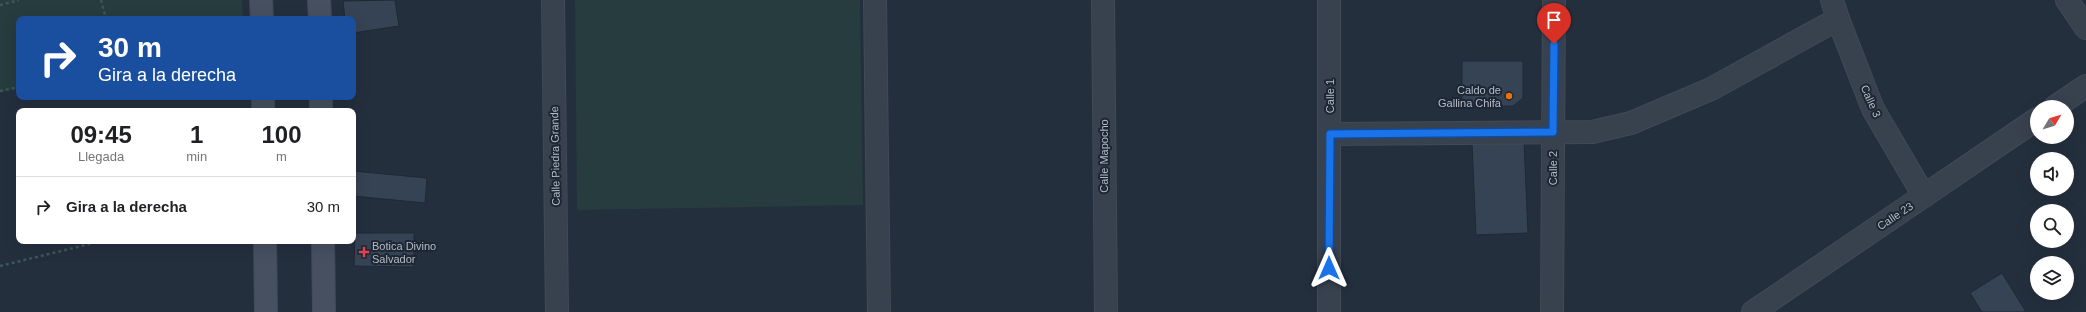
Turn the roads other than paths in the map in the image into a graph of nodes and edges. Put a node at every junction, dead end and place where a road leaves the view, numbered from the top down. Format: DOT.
graph roads {
  1 [pos="262,0"];
  2 [pos="320,0"];
  3 [pos="553,0"];
  4 [pos="875,0"];
  5 [pos="1103,0"];
  6 [pos="1329,0"];
  7 [pos="1554,0"];
  8 [pos="2067,0"];
  9 [pos="1835,10"];
  10 [pos="262,16"];
  11 [pos="320,16"];
  12 [pos="2086,28"];
  13 [pos="2086,86"];
  14 [pos="2065,100"];
  15 [pos="2030,125"];
  16 [pos="1553,132"];
  17 [pos="1330,134"];
  18 [pos="1924,196"];
  19 [pos="265,244"];
  20 [pos="323,244"];
  21 [pos="266,312"];
  22 [pos="324,312"];
  23 [pos="557,312"];
  24 [pos="879,312"];
  25 [pos="1106,312"];
  26 [pos="1329,312"];
  27 [pos="1552,312"];
  28 [pos="1753,312"];
  1 -- 10 [label="main road"];
  2 -- 11 [label="main road"];
  3 -- 23 [label="street, Calle Piedra Grande"];
  4 -- 24 [label="street"];
  5 -- 25 [label="street, Calle Mapocho"];
  6 -- 17 [label="street, Calle 1"];
  7 -- 16 [label="street, Calle 2"];
  8 -- 12 [label="street"];
  9 -- 16 [label="street"];
  9 -- 18 [label="street, Calle 3"];
  13 -- 14 [label="street"];
  15 -- 18 [label="street, Calle 23"];
  16 -- 17 [label="street"];
  16 -- 27 [label="street, Calle 2"];
  17 -- 26 [label="street, Calle 1"];
  18 -- 28 [label="street, Calle 23"];
  19 -- 21 [label="main road"];
  20 -- 22 [label="main road"];
}
